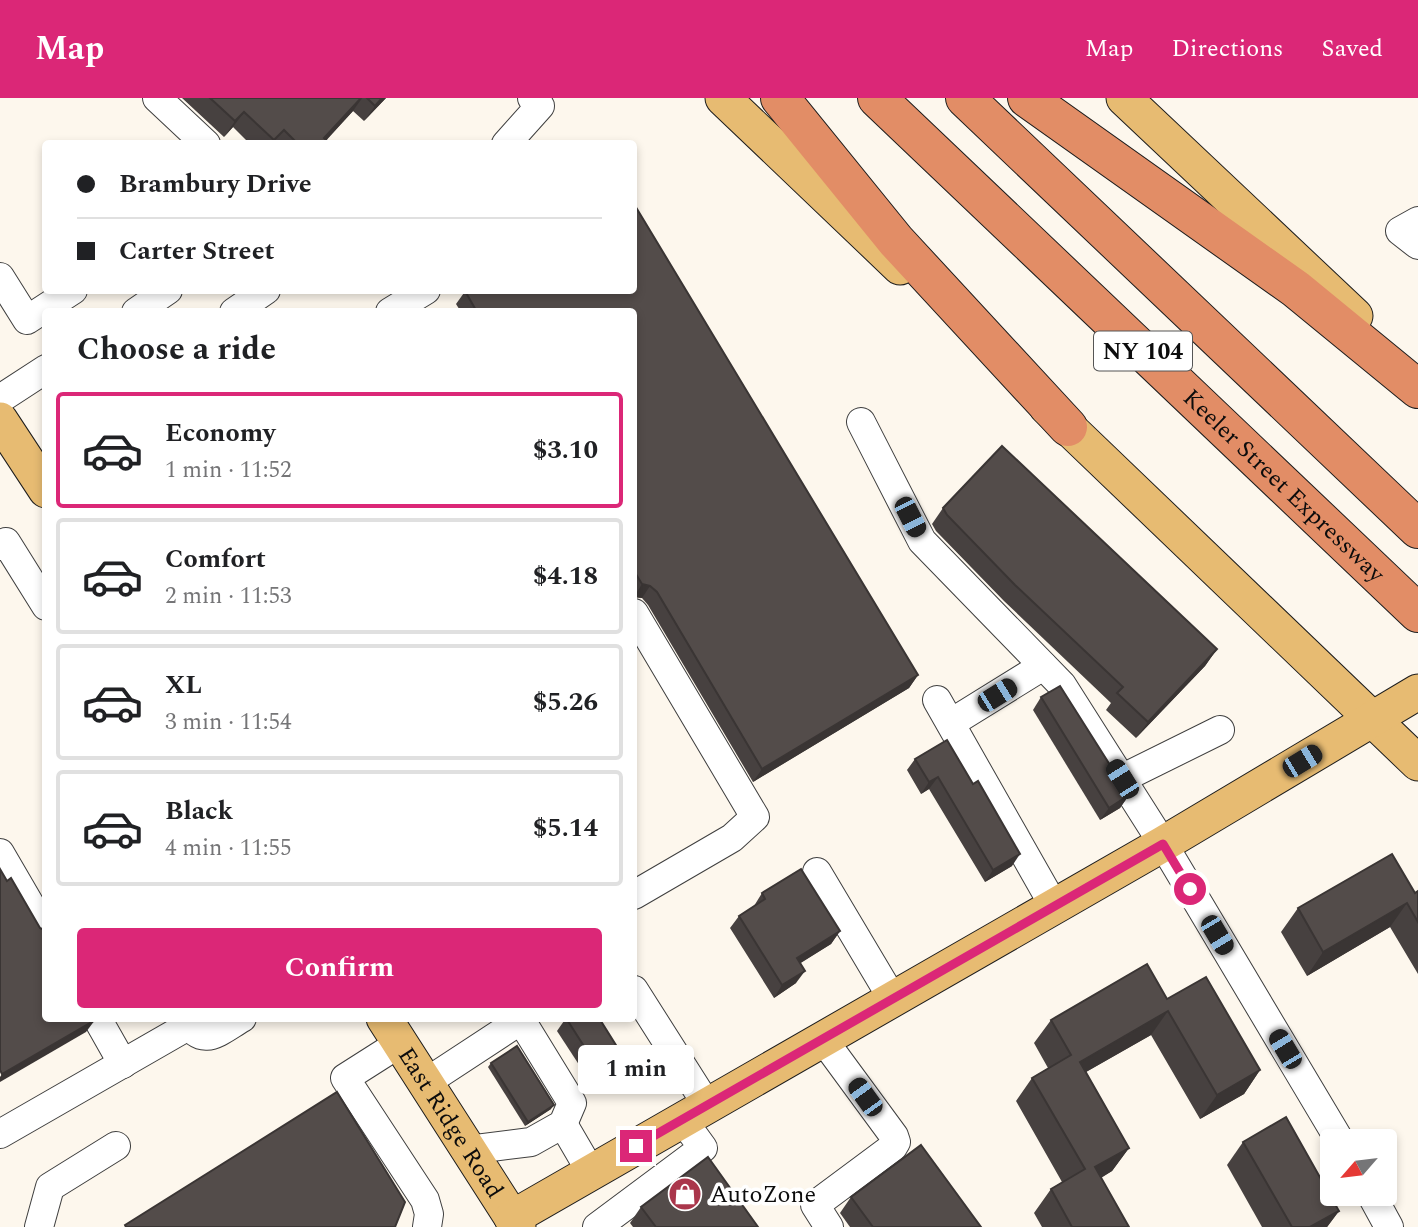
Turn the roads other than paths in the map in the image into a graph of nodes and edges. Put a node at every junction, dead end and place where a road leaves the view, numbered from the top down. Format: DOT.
graph roads {
  1 [pos="157,98"];
  2 [pos="532,98"];
  3 [pos="723,98"];
  4 [pos="780,98"];
  5 [pos="877,98"];
  6 [pos="965,98"];
  7 [pos="1027,98"];
  8 [pos="1124,98"];
  9 [pos="202,140"];
  10 [pos="510,140"];
  11 [pos="1418,221"];
  12 [pos="1418,245"];
  13 [pos="0,277"];
  14 [pos="68,294"];
  15 [pos="162,294"];
  16 [pos="260,294"];
  17 [pos="421,294"];
  18 [pos="46,308"];
  19 [pos="142,308"];
  20 [pos="240,308"];
  21 [pos="397,308"];
  22 [pos="42,310"];
  23 [pos="42,372"];
  24 [pos="1418,377"];
  25 [pos="1418,389"];
  26 [pos="0,398"];
  27 [pos="0,419"];
  28 [pos="861,422"];
  29 [pos="1068,427"];
  30 [pos="42,477"];
  31 [pos="1418,529"];
  32 [pos="0,546"];
  33 [pos="42,600"];
  34 [pos="1413,608"];
  35 [pos="637,617"];
  36 [pos="1044,666"];
  37 [pos="1418,692"];
  38 [pos="1372,719"];
  39 [pos="1220,730"];
  40 [pos="1418,763"];
  41 [pos="1122,779"];
  42 [pos="1163,844"];
  43 [pos="0,853"];
  44 [pos="817,872"];
  45 [pos="637,893"];
  46 [pos="1054,905"];
  47 [pos="41,915"];
  48 [pos="637,996"];
  49 [pos="892,998"];
  50 [pos="99,1022"];
  51 [pos="188,1022"];
  52 [pos="190,1022"];
  53 [pos="235,1022"];
  54 [pos="518,1022"];
  55 [pos="522,1022"];
  56 [pos="392,1031"];
  57 [pos="822,1038"];
  58 [pos="123,1064"];
  59 [pos="425,1083"];
  60 [pos="694,1112"];
  61 [pos="563,1124"];
  62 [pos="1333,1129"];
  63 [pos="0,1135"];
  64 [pos="514,1143"];
  65 [pos="116,1146"];
  66 [pos="468,1150"];
  67 [pos="591,1172"];
  68 [pos="487,1180"];
  69 [pos="1378,1206"];
  70 [pos="426,1213"];
  71 [pos="509,1224"];
  72 [pos="39,1227"];
  73 [pos="597,1227"];
  74 [pos="829,1227"];
  75 [pos="1389,1227"];
  1 -- 9 [label="street"];
  2 -- 10 [label="street"];
  3 -- 29 [label="main road"];
  4 -- 29 [label="highway"];
  5 -- 34 [label="highway, Keeler Street Expressway / NY 104"];
  6 -- 31 [label="highway, NY 104"];
  7 -- 25 [label="highway"];
  8 -- 24 [label="main road"];
  11 -- 12 [label="street"];
  13 -- 22 [label="street"];
  14 -- 18 [label="street"];
  15 -- 19 [label="street"];
  16 -- 20 [label="street"];
  17 -- 21 [label="street"];
  23 -- 26 [label="street"];
  27 -- 30 [label="main road"];
  28 -- 36 [label="street"];
  29 -- 38 [label="main road"];
  32 -- 33 [label="street"];
  35 -- 45 [label="street"];
  36 -- 41 [label="street"];
  36 -- 46 [label="street"];
  37 -- 38 [label="main road"];
  38 -- 40 [label="main road"];
  38 -- 42 [label="main road"];
  39 -- 41 [label="street"];
  41 -- 42 [label="street"];
  42 -- 46 [label="main road"];
  42 -- 62 [label="street"];
  43 -- 47 [label="street"];
  44 -- 49 [label="street"];
  46 -- 49 [label="main road"];
  48 -- 60 [label="street"];
  49 -- 57 [label="main road"];
  50 -- 58 [label="street"];
  51 -- 58 [label="street"];
  52 -- 53 [label="street"];
  54 -- 59 [label="street"];
  55 -- 61 [label="street"];
  56 -- 59 [label="main road, East Ridge Road"];
  56 -- 70 [label="street"];
  57 -- 60 [label="main road"];
  57 -- 74 [label="street"];
  58 -- 63 [label="street"];
  59 -- 66 [label="main road, East Ridge Road"];
  60 -- 67 [label="main road"];
  60 -- 73 [label="street"];
  61 -- 64 [label="street"];
  61 -- 67 [label="street"];
  64 -- 66 [label="street"];
  64 -- 68 [label="street"];
  65 -- 72 [label="street"];
  66 -- 68 [label="main road, East Ridge Road"];
  67 -- 71 [label="main road"];
  68 -- 71 [label="main road, East Ridge Road"];
  69 -- 75 [label="street"];
}
